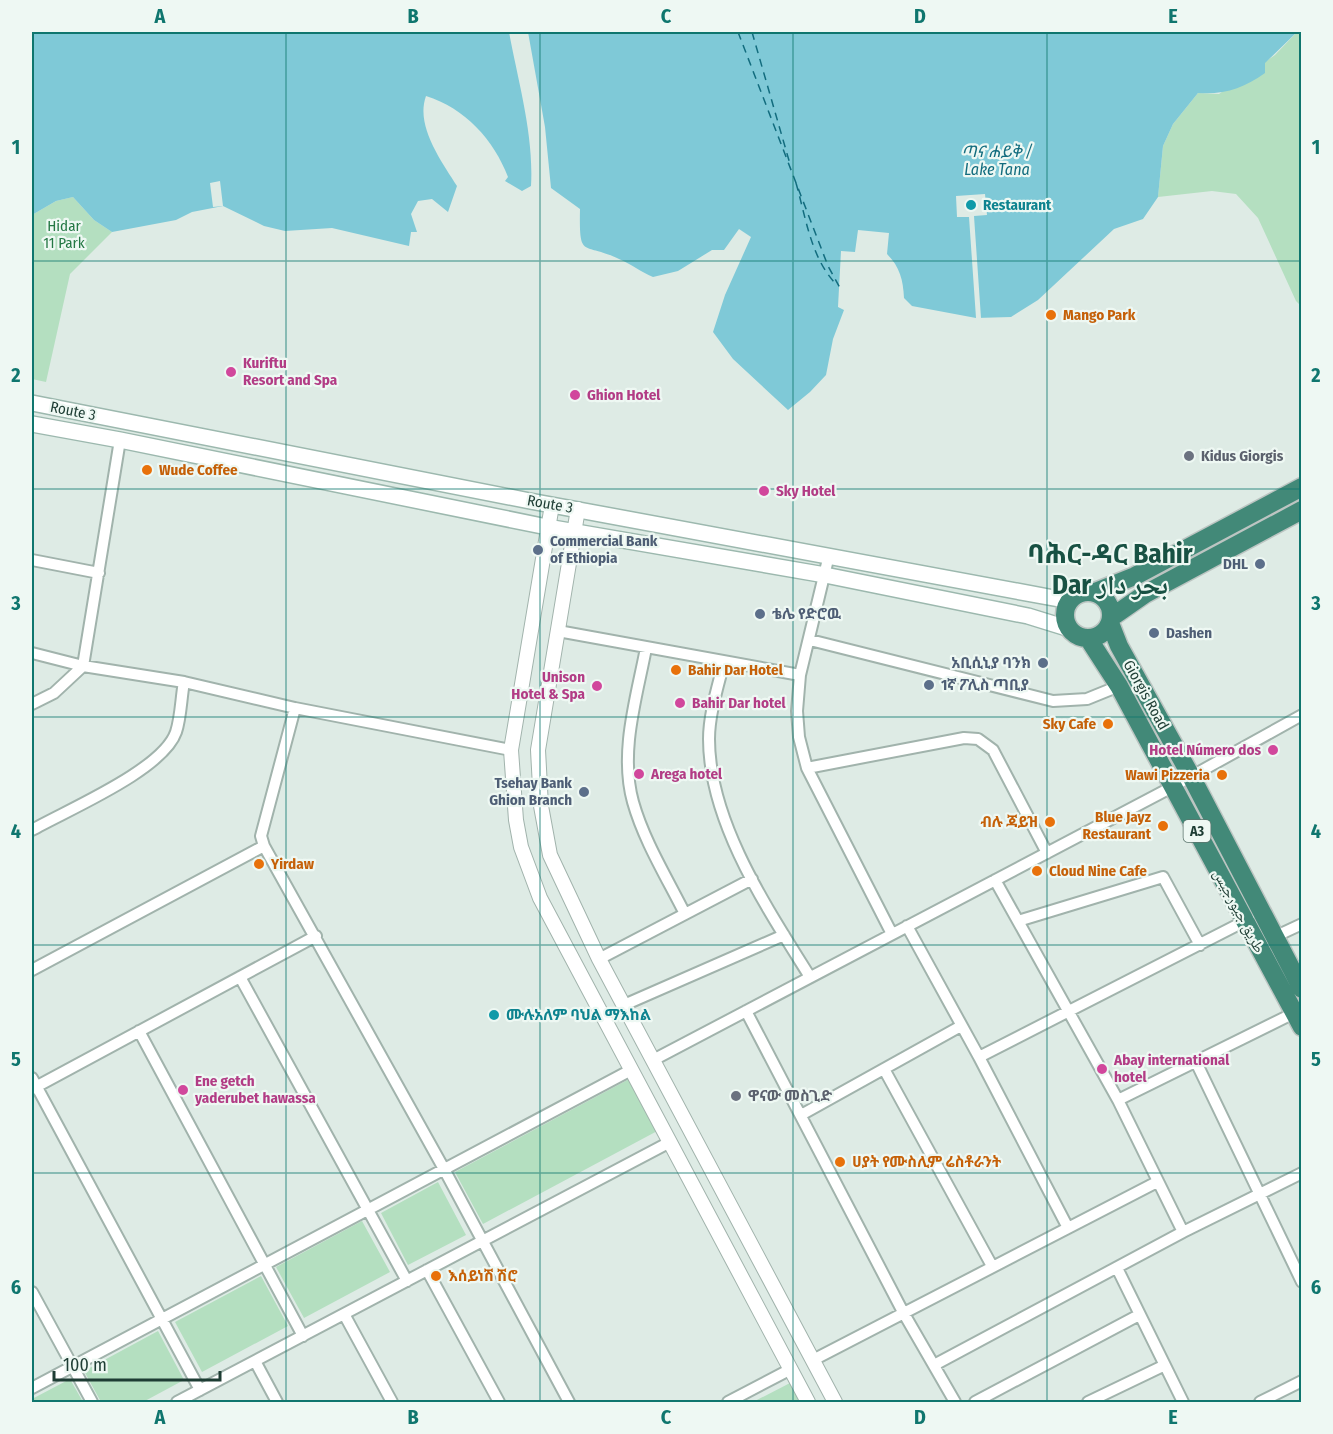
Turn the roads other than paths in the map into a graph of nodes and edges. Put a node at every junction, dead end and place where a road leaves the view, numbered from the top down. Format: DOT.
graph roads {
  1 [pos="32,403"];
  2 [pos="91,414"];
  3 [pos="32,424"];
  4 [pos="86,434"];
  5 [pos="120,440"];
  6 [pos="237,441"];
  7 [pos="232,463"];
  8 [pos="1302,487"];
  9 [pos="552,505"];
  10 [pos="578,509"];
  11 [pos="1302,510"];
  12 [pos="547,527"];
  13 [pos="574,531"];
  14 [pos="1198,543"];
  15 [pos="829,555"];
  16 [pos="32,560"];
  17 [pos="1207,561"];
  18 [pos="99,573"];
  19 [pos="825,575"];
  20 [pos="1095,592"];
  21 [pos="1070,601"];
  22 [pos="1111,620"];
  23 [pos="531,626"];
  24 [pos="1070,629"];
  25 [pos="558,631"];
  26 [pos="1088,638"];
  27 [pos="810,640"];
  28 [pos="646,648"];
  29 [pos="32,653"];
  30 [pos="724,662"];
  31 [pos="83,666"];
  32 [pos="800,675"];
  33 [pos="184,682"];
  34 [pos="1119,686"];
  35 [pos="32,704"];
  36 [pos="296,708"];
  37 [pos="1302,715"];
  38 [pos="510,750"];
  39 [pos="538,750"];
  40 [pos="807,768"];
  41 [pos="1191,776"];
  42 [pos="1174,786"];
  43 [pos="32,830"];
  44 [pos="264,846"];
  45 [pos="1047,853"];
  46 [pos="752,879"];
  47 [pos="995,880"];
  48 [pos="685,914"];
  49 [pos="1253,917"];
  50 [pos="1018,921"];
  51 [pos="1302,924"];
  52 [pos="907,926"];
  53 [pos="892,934"];
  54 [pos="784,935"];
  55 [pos="316,936"];
  56 [pos="1266,941"];
  57 [pos="1200,945"];
  58 [pos="599,959"];
  59 [pos="32,970"];
  60 [pos="576,971"];
  61 [pos="240,977"];
  62 [pos="810,977"];
  63 [pos="1302,989"];
  64 [pos="624,1005"];
  65 [pos="746,1011"];
  66 [pos="1070,1012"];
  67 [pos="1298,1020"];
  68 [pos="961,1026"];
  69 [pos="139,1031"];
  70 [pos="979,1057"];
  71 [pos="655,1059"];
  72 [pos="1196,1062"];
  73 [pos="884,1069"];
  74 [pos="631,1070"];
  75 [pos="33,1084"];
  76 [pos="1118,1100"];
  77 [pos="801,1115"];
  78 [pos="691,1131"];
  79 [pos="670,1142"];
  80 [pos="444,1169"];
  81 [pos="1302,1173"];
  82 [pos="1157,1182"];
  83 [pos="1260,1192"];
  84 [pos="729,1202"];
  85 [pos="368,1210"];
  86 [pos="706,1214"];
  87 [pos="1067,1226"];
  88 [pos="1183,1233"];
  89 [pos="483,1241"];
  90 [pos="266,1264"];
  91 [pos="992,1266"];
  92 [pos="1117,1268"];
  93 [pos="427,1270"];
  94 [pos="407,1281"];
  95 [pos="1302,1282"];
  96 [pos="32,1292"];
  97 [pos="903,1312"];
  98 [pos="344,1314"];
  99 [pos="1139,1315"];
  100 [pos="162,1319"];
  101 [pos="303,1336"];
  102 [pos="813,1360"];
  103 [pos="255,1361"];
  104 [pos="936,1364"];
  105 [pos="1163,1365"];
  106 [pos="73,1366"];
  107 [pos="791,1369"];
  108 [pos="1302,1381"];
  109 [pos="32,1388"];
  110 [pos="200,1390"];
  111 [pos="92,1402"];
  112 [pos="177,1402"];
  113 [pos="277,1402"];
  114 [pos="392,1402"];
  115 [pos="499,1402"];
  116 [pos="569,1402"];
  117 [pos="728,1402"];
  118 [pos="808,1402"];
  119 [pos="835,1402"];
  120 [pos="955,1402"];
  121 [pos="975,1402"];
  122 [pos="1088,1402"];
  123 [pos="1183,1402"];
  124 [pos="1260,1402"];
  1 -- 2 [label="main road, Route 3"];
  2 -- 4 [label="main road"];
  2 -- 6 [label="main road, Route 3"];
  3 -- 4 [label="main road"];
  4 -- 5 [label="main road"];
  5 -- 7 [label="main road"];
  5 -- 18 [label="street"];
  6 -- 7 [label="main road"];
  6 -- 9 [label="main road, Route 3"];
  7 -- 12 [label="main road"];
  8 -- 14 [label="highway"];
  9 -- 10 [label="main road, Route 3"];
  9 -- 12 [label="street"];
  10 -- 13 [label="street"];
  10 -- 15 [label="main road, Route 3"];
  11 -- 17 [label="highway"];
  12 -- 13 [label="main road"];
  12 -- 23 [label="street"];
  13 -- 19 [label="main road"];
  13 -- 25 [label="street"];
  14 -- 17 [label="highway"];
  14 -- 20 [label="highway"];
  15 -- 19 [label="street"];
  15 -- 21 [label="main road, Route 3"];
  16 -- 18 [label="street"];
  17 -- 22 [label="highway"];
  18 -- 31 [label="street"];
  19 -- 24 [label="main road"];
  19 -- 27 [label="street"];
  20 -- 21 [label="highway"];
  20 -- 22 [label="highway, A3"];
  21 -- 24 [label="highway"];
  22 -- 26 [label="highway"];
  22 -- 41 [label="highway, Giorgis Road / A3"];
  23 -- 25 [label="street"];
  23 -- 38 [label="street"];
  24 -- 26 [label="highway"];
  25 -- 28 [label="street"];
  25 -- 39 [label="street"];
  26 -- 34 [label="highway, طريق جيورجيس / A3"];
  27 -- 32 [label="street"];
  27 -- 34 [label="street"];
  28 -- 30 [label="street"];
  28 -- 48 [label="street"];
  29 -- 31 [label="street"];
  30 -- 32 [label="street"];
  30 -- 46 [label="street"];
  31 -- 33 [label="street"];
  31 -- 35 [label="street"];
  32 -- 40 [label="street"];
  33 -- 36 [label="street"];
  33 -- 43 [label="street"];
  34 -- 42 [label="highway, طريق جيورجيس / A3"];
  36 -- 38 [label="street"];
  36 -- 44 [label="street"];
  37 -- 41 [label="street"];
  38 -- 39 [label="street"];
  38 -- 60 [label="street"];
  39 -- 58 [label="street"];
  40 -- 45 [label="street"];
  40 -- 53 [label="street"];
  41 -- 42 [label="street"];
  41 -- 49 [label="highway, Giorgis Road / A3"];
  42 -- 45 [label="street"];
  42 -- 49 [label="highway, طريق جيورجيس / A3"];
  44 -- 55 [label="street"];
  44 -- 59 [label="street"];
  45 -- 47 [label="street"];
  46 -- 48 [label="street"];
  46 -- 54 [label="street"];
  47 -- 50 [label="street"];
  47 -- 52 [label="street"];
  48 -- 58 [label="street"];
  49 -- 56 [label="highway, طريق جيورجيس / A3"];
  49 -- 57 [label="street"];
  50 -- 57 [label="street"];
  50 -- 66 [label="street"];
  51 -- 56 [label="street"];
  52 -- 53 [label="street"];
  52 -- 68 [label="street"];
  53 -- 62 [label="street"];
  54 -- 62 [label="street"];
  54 -- 64 [label="street"];
  55 -- 61 [label="street"];
  55 -- 80 [label="street"];
  56 -- 63 [label="highway, A3"];
  56 -- 67 [label="highway, طريق جيورجيس / A3"];
  57 -- 66 [label="street"];
  58 -- 60 [label="street"];
  58 -- 64 [label="street"];
  60 -- 74 [label="street"];
  61 -- 69 [label="street"];
  61 -- 85 [label="street"];
  62 -- 65 [label="street"];
  64 -- 71 [label="street"];
  65 -- 71 [label="street"];
  65 -- 77 [label="street"];
  66 -- 70 [label="street"];
  66 -- 76 [label="street"];
  67 -- 72 [label="street"];
  68 -- 70 [label="street"];
  68 -- 73 [label="street"];
  69 -- 75 [label="street"];
  69 -- 90 [label="street"];
  70 -- 87 [label="street"];
  71 -- 74 [label="street"];
  71 -- 78 [label="street"];
  72 -- 76 [label="street"];
  72 -- 83 [label="street"];
  73 -- 77 [label="street"];
  73 -- 91 [label="street"];
  74 -- 79 [label="street"];
  74 -- 80 [label="street"];
  75 -- 100 [label="street"];
  76 -- 82 [label="street"];
  77 -- 97 [label="street"];
  78 -- 79 [label="street"];
  78 -- 84 [label="street"];
  79 -- 86 [label="street"];
  79 -- 89 [label="street"];
  80 -- 85 [label="street"];
  80 -- 89 [label="street"];
  81 -- 83 [label="street"];
  82 -- 87 [label="street"];
  82 -- 88 [label="street"];
  83 -- 88 [label="street"];
  83 -- 95 [label="street"];
  84 -- 86 [label="street"];
  84 -- 102 [label="street"];
  85 -- 90 [label="street"];
  85 -- 94 [label="street"];
  86 -- 107 [label="street"];
  87 -- 91 [label="street"];
  88 -- 92 [label="street"];
  89 -- 93 [label="street"];
  89 -- 116 [label="street"];
  90 -- 100 [label="street"];
  90 -- 101 [label="street"];
  91 -- 97 [label="street"];
  92 -- 99 [label="street"];
  92 -- 104 [label="street"];
  93 -- 94 [label="street"];
  93 -- 115 [label="street"];
  94 -- 98 [label="street"];
  96 -- 106 [label="street"];
  97 -- 102 [label="street"];
  97 -- 104 [label="street"];
  98 -- 101 [label="street"];
  98 -- 114 [label="street"];
  99 -- 105 [label="street"];
  99 -- 121 [label="street"];
  100 -- 106 [label="street"];
  100 -- 110 [label="street"];
  101 -- 103 [label="street"];
  102 -- 107 [label="street"];
  102 -- 119 [label="street"];
  103 -- 110 [label="street"];
  103 -- 113 [label="street"];
  104 -- 120 [label="street"];
  105 -- 122 [label="street"];
  105 -- 123 [label="street"];
  106 -- 109 [label="street"];
  106 -- 111 [label="street"];
  107 -- 117 [label="street"];
  107 -- 118 [label="street"];
  108 -- 124 [label="street"];
  110 -- 112 [label="street"];
}
